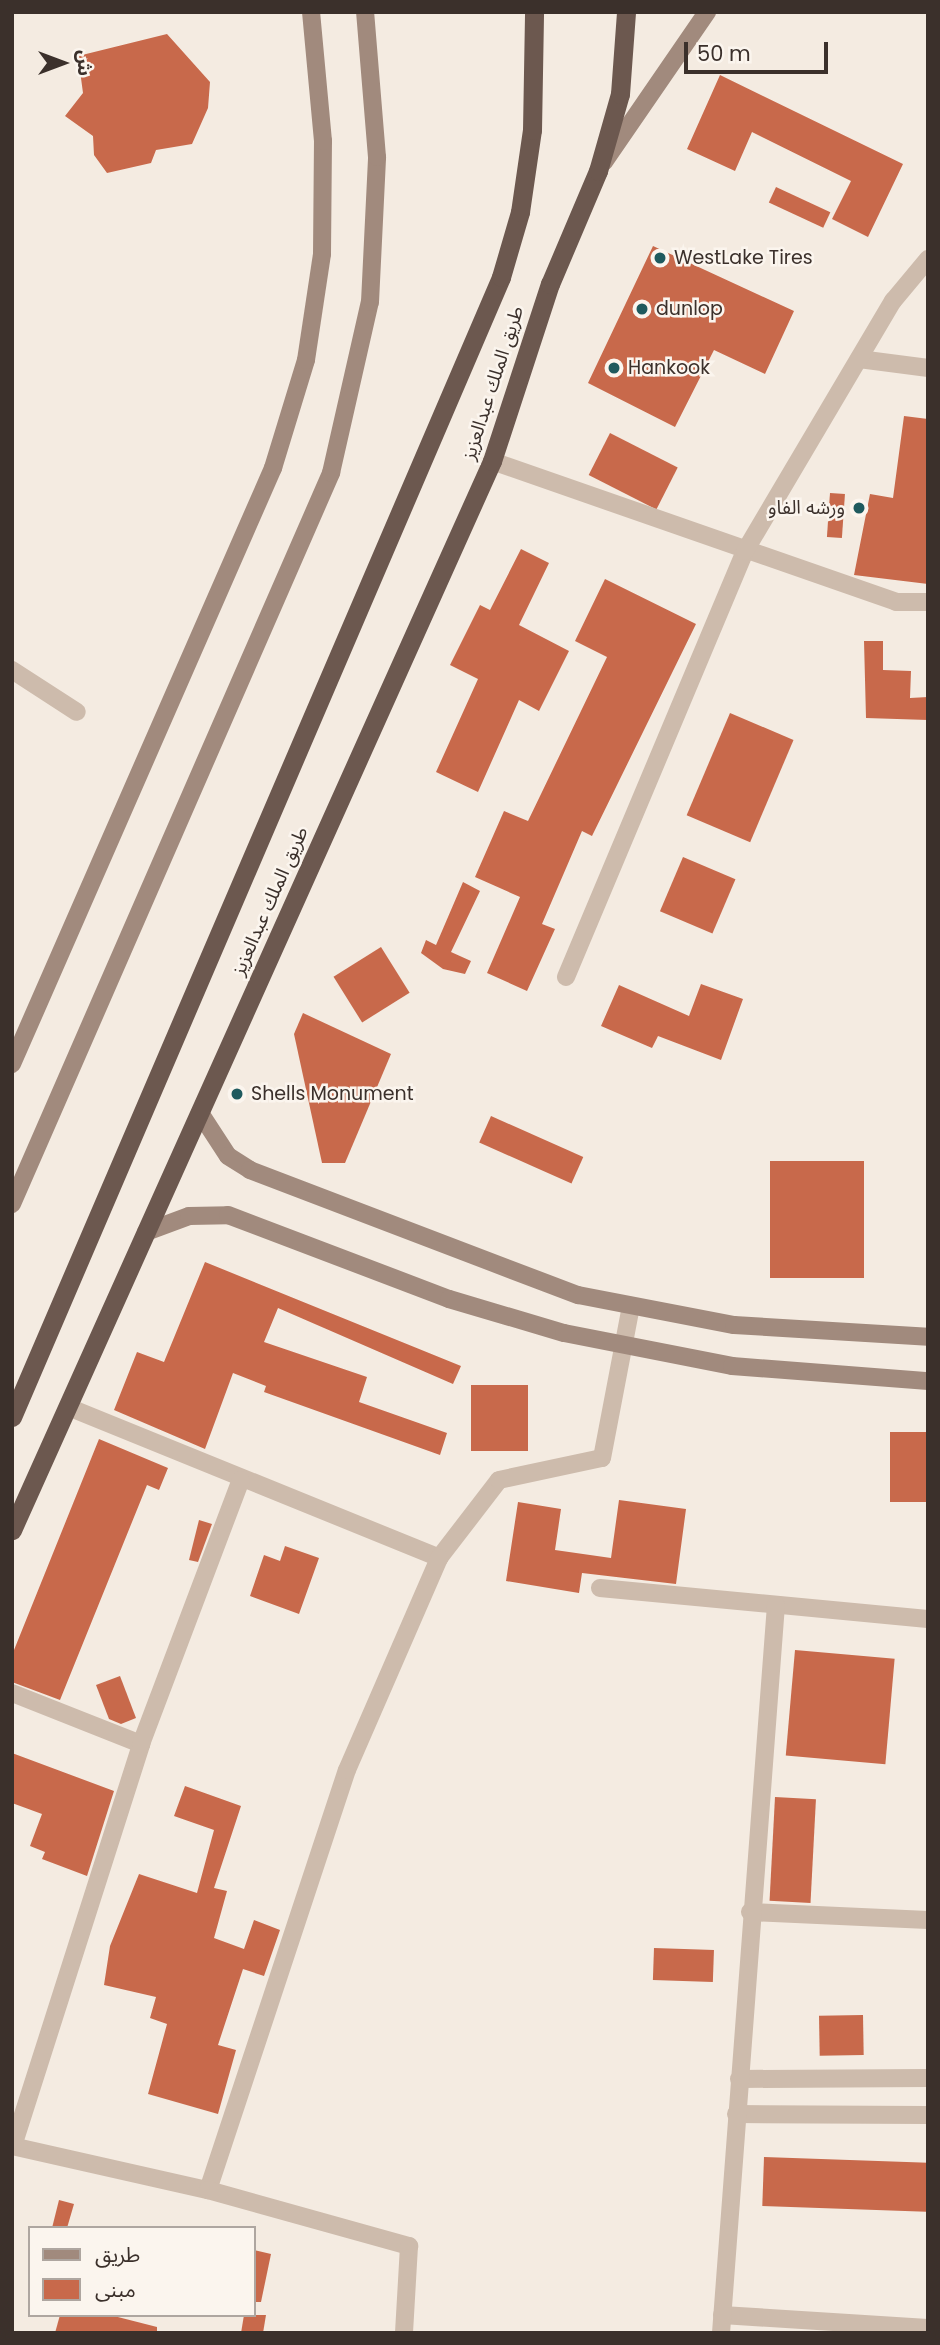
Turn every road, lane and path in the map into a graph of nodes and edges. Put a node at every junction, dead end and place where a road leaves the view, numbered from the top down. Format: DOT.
graph roads {
  1 [pos="311,12"];
  2 [pos="365,12"];
  3 [pos="534,12"];
  4 [pos="626,12"];
  5 [pos="707,12"];
  6 [pos="598,171"];
  7 [pos="928,258"];
  8 [pos="859,359"];
  9 [pos="928,368"];
  10 [pos="492,461"];
  11 [pos="746,551"];
  12 [pos="928,602"];
  13 [pos="12,670"];
  14 [pos="77,712"];
  15 [pos="566,977"];
  16 [pos="12,1063"];
  17 [pos="200,1112"];
  18 [pos="12,1204"];
  19 [pos="146,1232"];
  20 [pos="631,1306"];
  21 [pos="928,1338"];
  22 [pos="622,1346"];
  23 [pos="928,1381"];
  24 [pos="68,1407"];
  25 [pos="12,1417"];
  26 [pos="241,1480"];
  27 [pos="12,1530"];
  28 [pos="439,1558"];
  29 [pos="600,1588"];
  30 [pos="776,1605"];
  31 [pos="928,1619"];
  32 [pos="12,1693"];
  33 [pos="141,1744"];
  34 [pos="750,1912"];
  35 [pos="928,1920"];
  36 [pos="739,2078"];
  37 [pos="928,2078"];
  38 [pos="736,2114"];
  39 [pos="928,2115"];
  40 [pos="13,2146"];
  41 [pos="208,2190"];
  42 [pos="722,2324"];
  43 [pos="928,2328"];
  44 [pos="404,2333"];
  1 -- 16 [label="main road"];
  2 -- 18 [label="main road"];
  3 -- 25 [label="highway"];
  4 -- 6 [label="highway, طريق الملك عبدالعزيز"];
  5 -- 6 [label="main road"];
  6 -- 10 [label="highway, طريق الملك عبدالعزيز"];
  7 -- 8 [label="street"];
  8 -- 9 [label="street"];
  8 -- 11 [label="street"];
  10 -- 11 [label="street"];
  10 -- 17 [label="highway, طريق الملك عبدالعزيز"];
  11 -- 12 [label="street"];
  11 -- 15 [label="street"];
  13 -- 14 [label="street"];
  17 -- 19 [label="highway, طريق الملك عبدالعزيز"];
  17 -- 20 [label="main road"];
  19 -- 22 [label="main road"];
  19 -- 24 [label="highway, طريق الملك عبدالعزيز"];
  20 -- 21 [label="main road"];
  20 -- 22 [label="street"];
  22 -- 23 [label="main road"];
  22 -- 28 [label="street"];
  24 -- 26 [label="street"];
  24 -- 27 [label="highway, طريق الملك عبدالعزيز"];
  26 -- 28 [label="street"];
  26 -- 33 [label="street"];
  28 -- 41 [label="street"];
  29 -- 30 [label="street"];
  30 -- 31 [label="street"];
  30 -- 34 [label="street"];
  32 -- 33 [label="street"];
  33 -- 40 [label="street"];
  34 -- 35 [label="street"];
  34 -- 36 [label="street"];
  36 -- 37 [label="street"];
  36 -- 38 [label="street"];
  38 -- 39 [label="street"];
  38 -- 42 [label="street"];
  40 -- 41 [label="street"];
  41 -- 44 [label="street"];
  42 -- 43 [label="street"];
}
